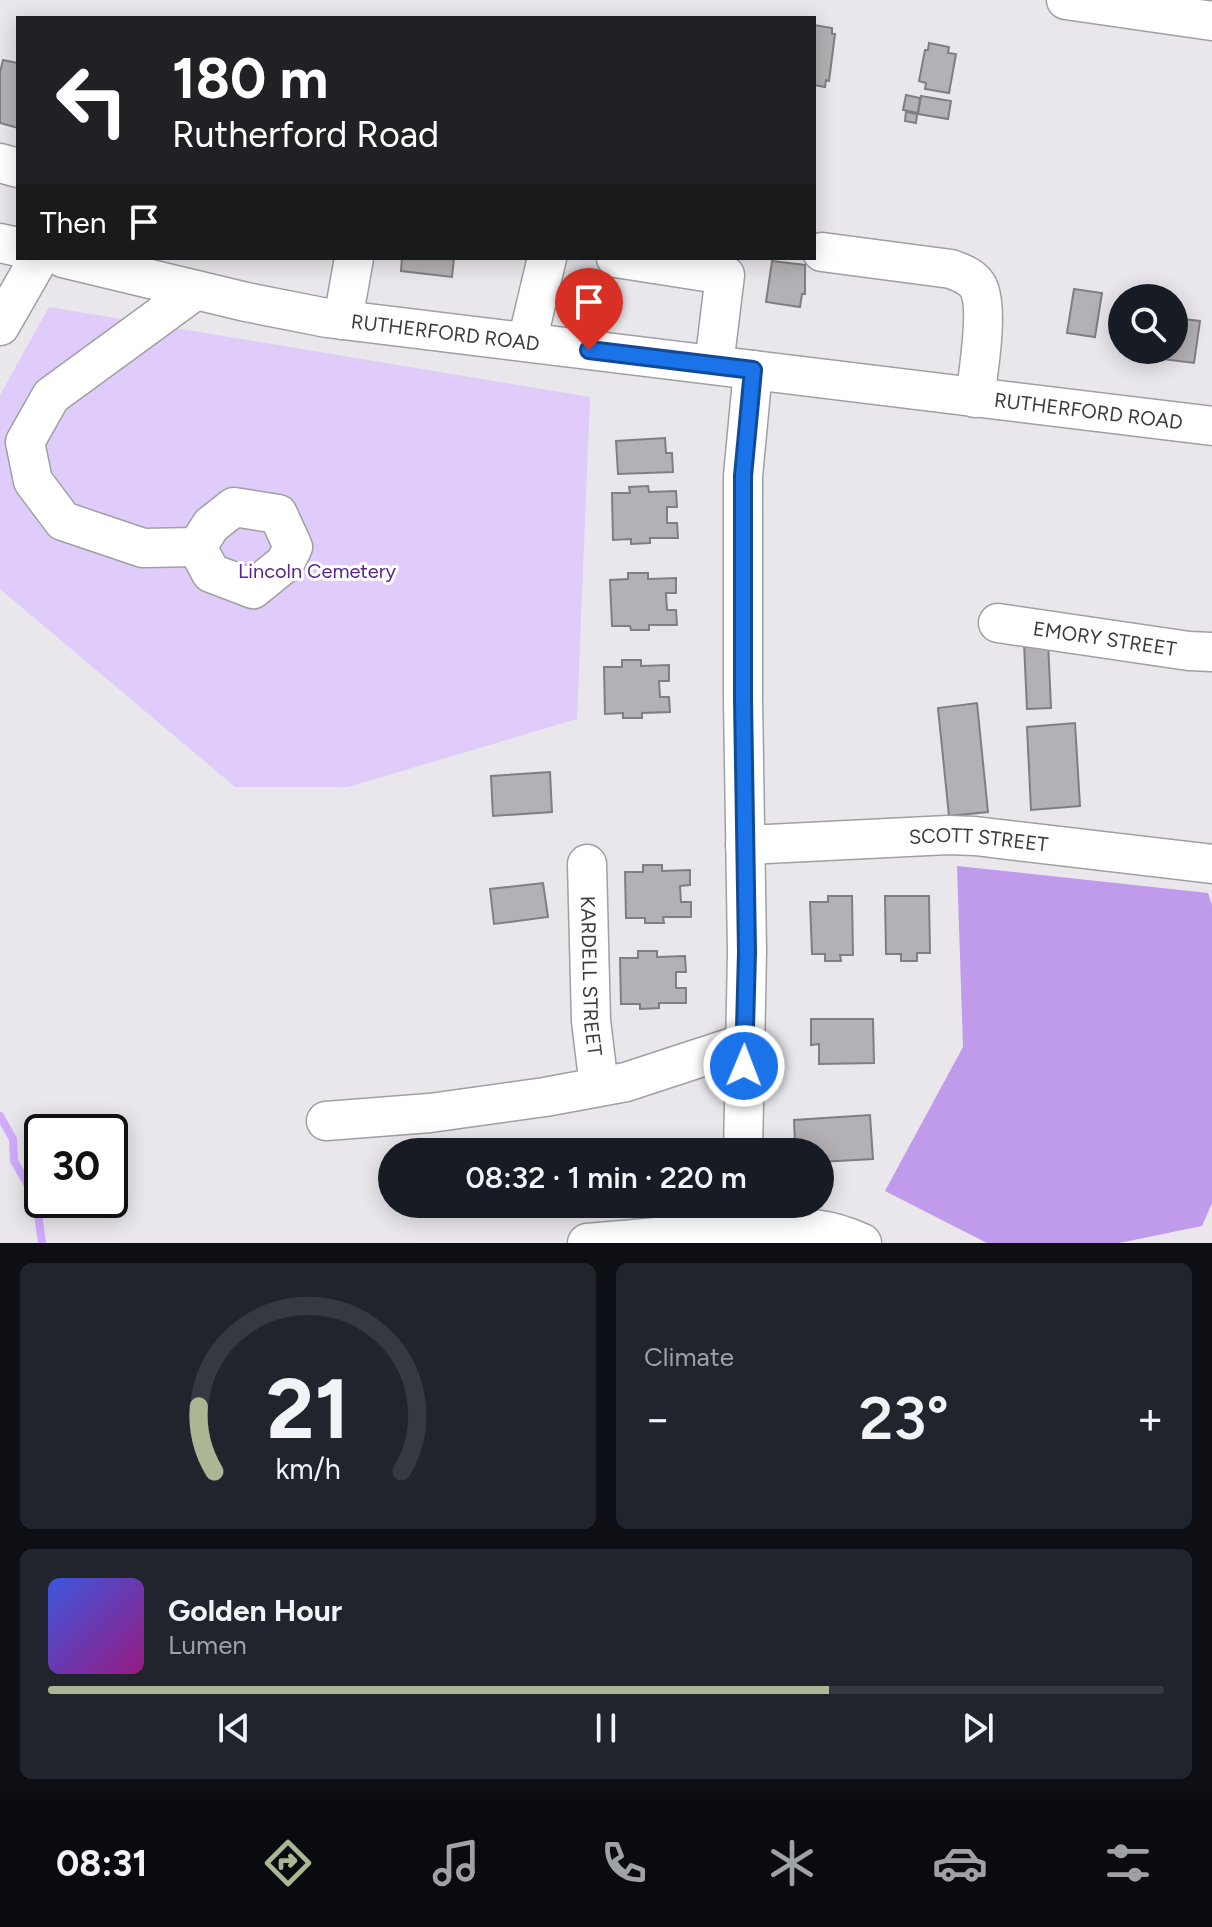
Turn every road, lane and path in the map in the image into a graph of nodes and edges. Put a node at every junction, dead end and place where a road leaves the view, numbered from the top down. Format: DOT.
graph roads {
  1 [pos="1066,0"];
  2 [pos="1197,13"];
  3 [pos="822,252"];
  4 [pos="38,260"];
  5 [pos="74,260"];
  6 [pos="354,260"];
  7 [pos="547,260"];
  8 [pos="629,260"];
  9 [pos="196,290"];
  10 [pos="343,320"];
  11 [pos="0,326"];
  12 [pos="527,342"];
  13 [pos="714,365"];
  14 [pos="753,370"];
  15 [pos="975,398"];
  16 [pos="1212,426"];
  17 [pos="197,547"];
  18 [pos="998,623"];
  19 [pos="1212,652"];
  20 [pos="745,845"];
  21 [pos="587,864"];
  22 [pos="1212,864"];
  23 [pos="745,1043"];
  24 [pos="599,1086"];
  25 [pos="326,1121"];
  26 [pos="743,1138"];
  27 [pos="781,1229"];
  28 [pos="587,1243"];
  29 [pos="862,1243"];
  1 -- 2 [label="street"];
  3 -- 15 [label="street"];
  4 -- 11 [label="street"];
  5 -- 9 [label="street, RUTHERFORD ROAD"];
  6 -- 10 [label="street"];
  7 -- 12 [label="street"];
  8 -- 13 [label="street"];
  9 -- 10 [label="street, RUTHERFORD ROAD"];
  9 -- 17 [label="street"];
  10 -- 12 [label="street, RUTHERFORD ROAD"];
  12 -- 13 [label="street, RUTHERFORD ROAD"];
  13 -- 14 [label="street, RUTHERFORD ROAD"];
  14 -- 15 [label="street, RUTHERFORD ROAD"];
  14 -- 20 [label="street"];
  15 -- 16 [label="street, RUTHERFORD ROAD"];
  18 -- 19 [label="street, EMORY STREET"];
  20 -- 22 [label="street, SCOTT STREET"];
  20 -- 23 [label="street"];
  21 -- 24 [label="street, KARDELL STREET"];
  23 -- 24 [label="street"];
  23 -- 26 [label="street"];
  24 -- 25 [label="street"];
  27 -- 28 [label="street"];
  27 -- 29 [label="street"];
}
